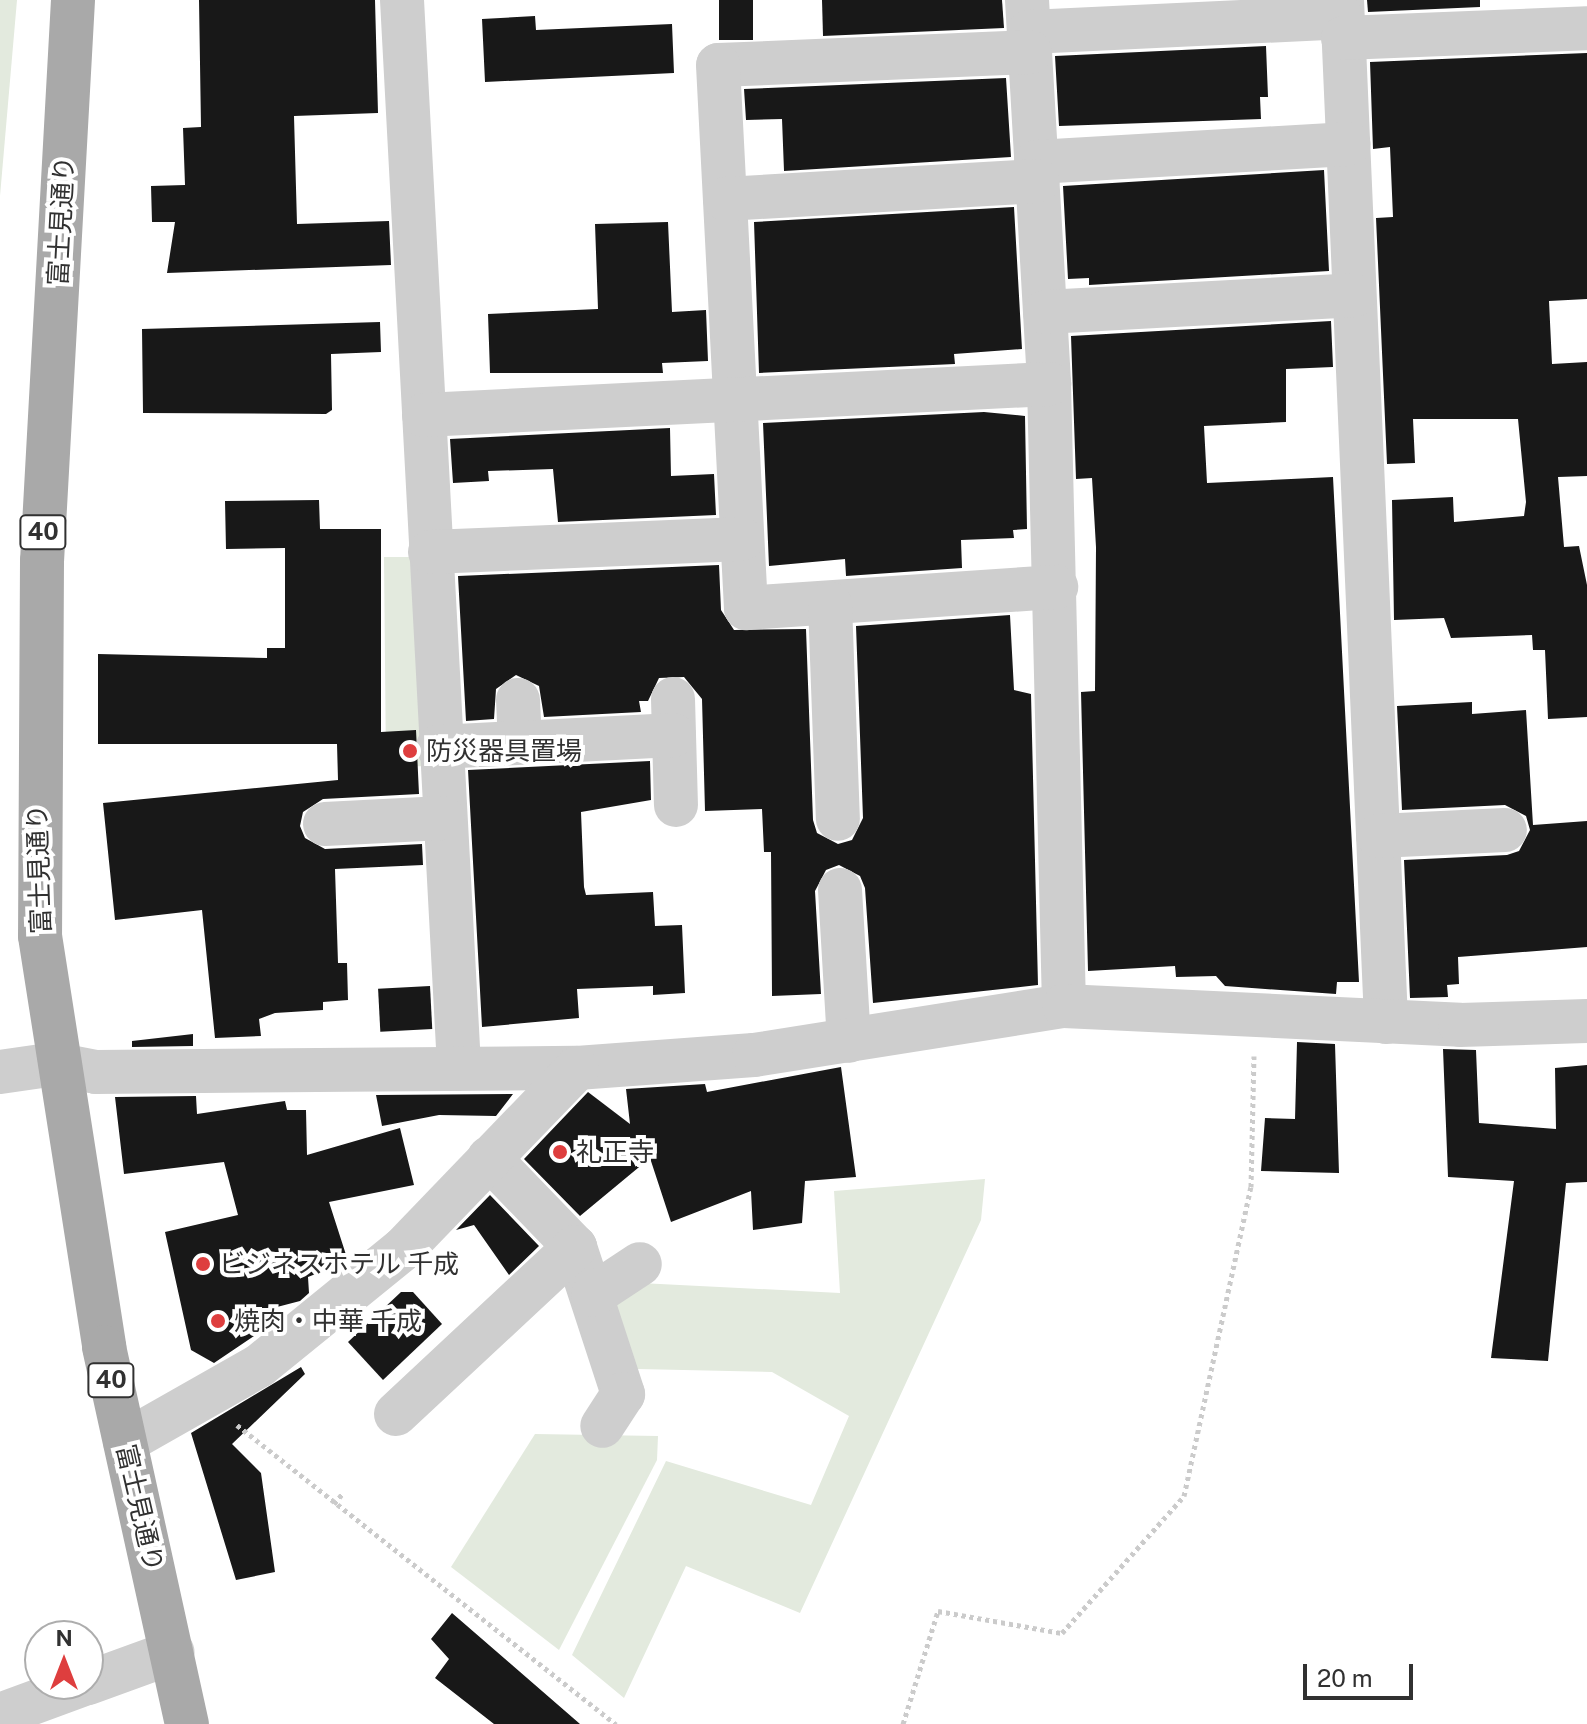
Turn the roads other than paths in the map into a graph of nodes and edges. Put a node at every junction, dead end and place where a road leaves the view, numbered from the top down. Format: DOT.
graph roads {
  1 [pos="73,0"];
  2 [pos="402,0"];
  3 [pos="1343,19"];
  4 [pos="1029,28"];
  5 [pos="1587,28"];
  6 [pos="1348,144"];
  7 [pos="1037,171"];
  8 [pos="725,199"];
  9 [pos="1354,295"];
  10 [pos="1045,312"];
  11 [pos="1049,384"];
  12 [pos="735,402"];
  13 [pos="424,415"];
  14 [pos="742,539"];
  15 [pos="430,552"];
  16 [pos="1056,587"];
  17 [pos="830,604"];
  18 [pos="518,700"];
  19 [pos="520,742"];
  20 [pos="438,747"];
  21 [pos="676,805"];
  22 [pos="443,818"];
  23 [pos="838,819"];
  24 [pos="325,824"];
  25 [pos="1505,830"];
  26 [pos="1378,836"];
  27 [pos="840,890"];
  28 [pos="1064,1006"];
  29 [pos="1587,1021"];
  30 [pos="1386,1022"];
  31 [pos="849,1041"];
  32 [pos="55,1064"];
  33 [pos="459,1068"];
  34 [pos="577,1068"];
  35 [pos="0,1072"];
  36 [pos="489,1158"];
  37 [pos="575,1247"];
  38 [pos="640,1264"];
  39 [pos="593,1295"];
  40 [pos="396,1414"];
  41 [pos="602,1426"];
  42 [pos="125,1442"];
  43 [pos="173,1652"];
  44 [pos="104,1677"];
  45 [pos="40,1700"];
  46 [pos="0,1715"];
  47 [pos="187,1724"];
  1 -- 32 [label="main road, 富士見通り / 40"];
  2 -- 13 [label="street"];
  3 -- 4 [label="street"];
  3 -- 5 [label="street"];
  3 -- 6 [label="street"];
  4 -- 7 [label="street"];
  4 -- 8 [label="street"];
  6 -- 7 [label="street"];
  6 -- 9 [label="street"];
  7 -- 8 [label="street"];
  7 -- 10 [label="street"];
  8 -- 12 [label="street"];
  9 -- 10 [label="street"];
  9 -- 26 [label="street"];
  10 -- 11 [label="street"];
  11 -- 12 [label="street"];
  11 -- 16 [label="street"];
  12 -- 13 [label="street"];
  12 -- 14 [label="street"];
  13 -- 15 [label="street"];
  14 -- 15 [label="street"];
  14 -- 17 [label="street"];
  15 -- 20 [label="street"];
  16 -- 17 [label="street"];
  16 -- 28 [label="street"];
  17 -- 23 [label="street"];
  18 -- 19 [label="street"];
  19 -- 20 [label="street"];
  19 -- 21 [label="street"];
  20 -- 22 [label="street"];
  22 -- 24 [label="street"];
  22 -- 33 [label="street"];
  25 -- 26 [label="street"];
  26 -- 30 [label="street"];
  27 -- 31 [label="street"];
  28 -- 30 [label="street"];
  28 -- 31 [label="street"];
  29 -- 30 [label="street"];
  31 -- 34 [label="street"];
  32 -- 33 [label="street"];
  32 -- 35 [label="street"];
  32 -- 42 [label="main road, 富士見通り / 40"];
  33 -- 34 [label="street"];
  34 -- 36 [label="street"];
  36 -- 37 [label="street"];
  36 -- 42 [label="street"];
  37 -- 39 [label="street"];
  37 -- 40 [label="street"];
  38 -- 39 [label="street"];
  39 -- 41 [label="street"];
  42 -- 43 [label="main road, 富士見通り / 40"];
  43 -- 44 [label="street"];
  43 -- 47 [label="main road, 富士見通り / 40"];
  45 -- 46 [label="street"];
}
